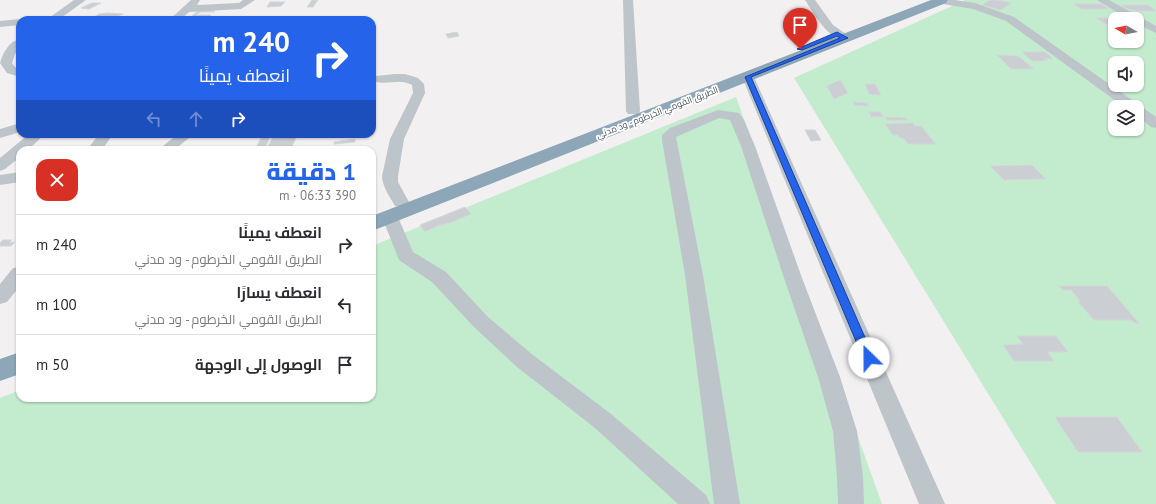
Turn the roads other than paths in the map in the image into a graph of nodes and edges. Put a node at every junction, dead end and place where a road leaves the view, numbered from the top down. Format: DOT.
graph roads {
  1 [pos="81,0"];
  2 [pos="197,0"];
  3 [pos="250,0"];
  4 [pos="628,0"];
  5 [pos="810,0"];
  6 [pos="1102,0"];
  7 [pos="946,1"];
  8 [pos="187,9"];
  9 [pos="1123,12"];
  10 [pos="57,16"];
  11 [pos="179,16"];
  12 [pos="16,22"];
  13 [pos="1144,23"];
  14 [pos="0,24"];
  15 [pos="1156,30"];
  16 [pos="841,36"];
  17 [pos="16,45"];
  18 [pos="16,72"];
  19 [pos="16,73"];
  20 [pos="0,75"];
  21 [pos="380,80"];
  22 [pos="751,85"];
  23 [pos="1123,100"];
  24 [pos="633,111"];
  25 [pos="1144,115"];
  26 [pos="1156,124"];
  27 [pos="16,128"];
  28 [pos="0,134"];
  29 [pos="33,138"];
  30 [pos="182,138"];
  31 [pos="24,146"];
  32 [pos="171,146"];
  33 [pos="16,153"];
  34 [pos="0,166"];
  35 [pos="16,178"];
  36 [pos="0,180"];
  37 [pos="384,214"];
  38 [pos="16,278"];
  39 [pos="0,297"];
  40 [pos="16,349"];
  41 [pos="0,355"];
  42 [pos="16,364"];
  43 [pos="0,370"];
  44 [pos="697,504"];
  45 [pos="727,504"];
  46 [pos="851,504"];
  47 [pos="932,504"];
  1 -- 10 [label="street"];
  2 -- 8 [label="street"];
  3 -- 8 [label="street"];
  4 -- 24 [label="street"];
  5 -- 16 [label="street"];
  6 -- 9 [label="street"];
  7 -- 16 [label="highway, الطريق القومي الخرطوم - ود مدني"];
  7 -- 23 [label="street"];
  8 -- 11 [label="street"];
  12 -- 14 [label="street"];
  13 -- 15 [label="street"];
  16 -- 22 [label="highway, الطريق القومي الخرطوم - ود مدني"];
  16 -- 24 [label="highway, الطريق القومي الخرطوم - ود مدني"];
  17 -- 18 [label="street"];
  19 -- 20 [label="street"];
  21 -- 37 [label="street"];
  22 -- 37 [label="highway, الطريق القومي الخرطوم - ود مدني"];
  22 -- 47 [label="street"];
  24 -- 37 [label="highway, الطريق القومي الخرطوم - ود مدني"];
  25 -- 26 [label="street"];
  27 -- 28 [label="street"];
  29 -- 31 [label="street"];
  30 -- 32 [label="street"];
  33 -- 34 [label="street"];
  35 -- 36 [label="street"];
  37 -- 44 [label="street"];
  38 -- 39 [label="street"];
  40 -- 41 [label="highway"];
  42 -- 43 [label="highway"];
  45 -- 46 [label="street"];
}
